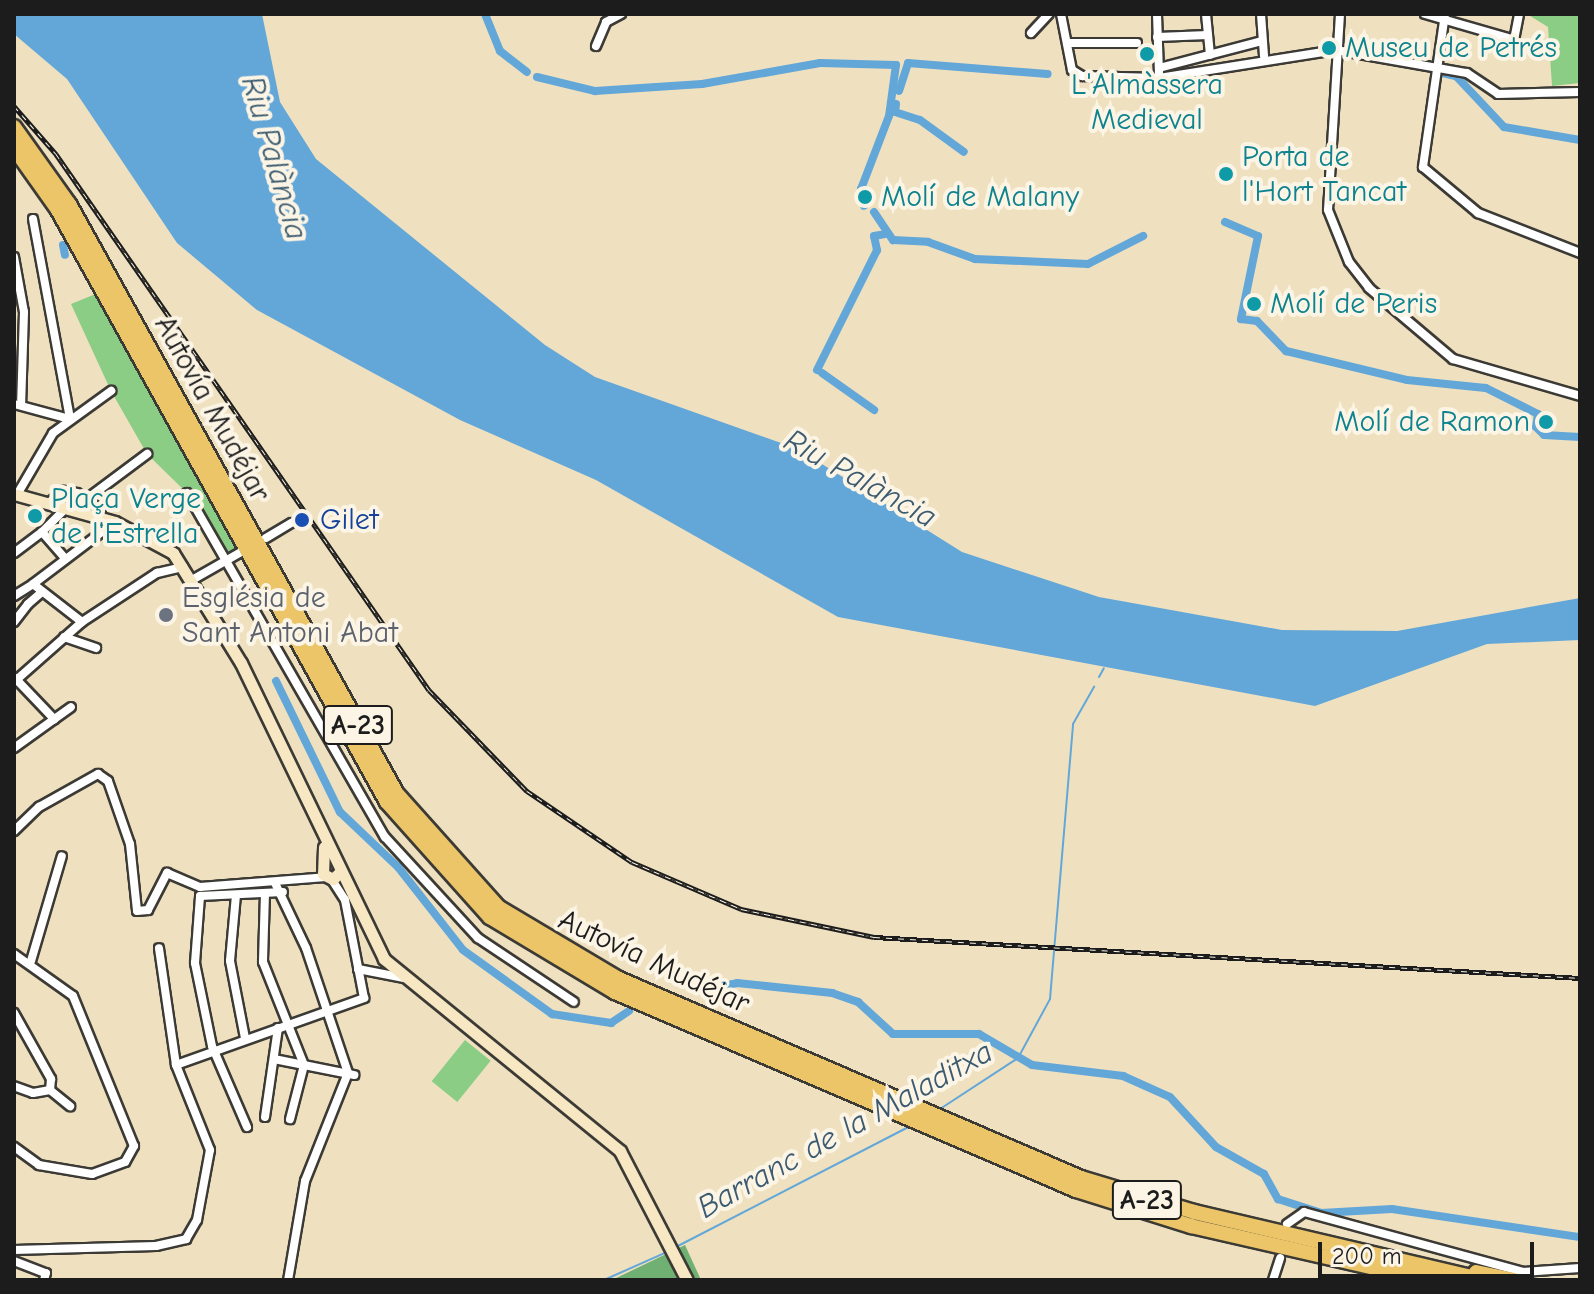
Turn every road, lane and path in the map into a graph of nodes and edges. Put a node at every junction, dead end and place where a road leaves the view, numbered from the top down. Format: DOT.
graph roads {
  1 [pos="621,14"];
  2 [pos="1049,14"];
  3 [pos="1061,14"];
  4 [pos="1157,14"];
  5 [pos="1206,14"];
  6 [pos="1261,14"];
  7 [pos="1340,14"];
  8 [pos="1425,14"];
  9 [pos="1519,14"];
  10 [pos="1444,18"];
  11 [pos="1031,33"];
  12 [pos="1208,35"];
  13 [pos="1157,37"];
  14 [pos="1262,41"];
  15 [pos="1067,43"];
  16 [pos="1137,43"];
  17 [pos="596,46"];
  18 [pos="1336,50"];
  19 [pos="1210,55"];
  20 [pos="1264,56"];
  21 [pos="1435,66"];
  22 [pos="1159,73"];
  23 [pos="1580,92"];
  24 [pos="14,127"];
  25 [pos="14,148"];
  26 [pos="33,219"];
  27 [pos="1580,253"];
  28 [pos="14,257"];
  29 [pos="111,391"];
  30 [pos="1580,396"];
  31 [pos="18,404"];
  32 [pos="70,419"];
  33 [pos="147,454"];
  34 [pos="15,490"];
  35 [pos="187,493"];
  36 [pos="88,498"];
  37 [pos="51,501"];
  38 [pos="68,506"];
  39 [pos="99,517"];
  40 [pos="115,522"];
  41 [pos="291,523"];
  42 [pos="42,532"];
  43 [pos="266,538"];
  44 [pos="241,552"];
  45 [pos="14,553"];
  46 [pos="63,556"];
  47 [pos="230,558"];
  48 [pos="183,567"];
  49 [pos="192,580"];
  50 [pos="33,584"];
  51 [pos="18,594"];
  52 [pos="46,594"];
  53 [pos="28,604"];
  54 [pos="14,622"];
  55 [pos="82,622"];
  56 [pos="64,637"];
  57 [pos="96,648"];
  58 [pos="15,680"];
  59 [pos="71,707"];
  60 [pos="54,719"];
  61 [pos="14,748"];
  62 [pos="14,831"];
  63 [pos="62,856"];
  64 [pos="331,872"];
  65 [pos="275,883"];
  66 [pos="283,892"];
  67 [pos="265,893"];
  68 [pos="236,895"];
  69 [pos="159,948"];
  70 [pos="14,954"];
  71 [pos="31,961"];
  72 [pos="358,969"];
  73 [pos="407,979"];
  74 [pos="574,1002"];
  75 [pos="328,1011"];
  76 [pos="14,1013"];
  77 [pos="290,1024"];
  78 [pos="278,1028"];
  79 [pos="245,1038"];
  80 [pos="213,1050"];
  81 [pos="274,1059"];
  82 [pos="176,1065"];
  83 [pos="304,1065"];
  84 [pos="351,1074"];
  85 [pos="14,1086"];
  86 [pos="50,1090"];
  87 [pos="70,1106"];
  88 [pos="265,1117"];
  89 [pos="290,1119"];
  90 [pos="938,1124"];
  91 [pos="247,1127"];
  92 [pos="14,1147"];
  93 [pos="1287,1224"];
  94 [pos="14,1250"];
  95 [pos="1310,1253"];
  96 [pos="1280,1258"];
  97 [pos="14,1261"];
  98 [pos="1580,1268"];
  99 [pos="1428,1273"];
  100 [pos="44,1280"];
  101 [pos="288,1280"];
  102 [pos="687,1280"];
  103 [pos="1273,1280"];
  104 [pos="1395,1280"];
  105 [pos="1485,1280"];
  106 [pos="1514,1280"];
  1 -- 17 [label="street"];
  2 -- 11 [label="street"];
  3 -- 15 [label="street"];
  4 -- 13 [label="street"];
  5 -- 12 [label="street"];
  6 -- 14 [label="street"];
  7 -- 18 [label="street"];
  8 -- 10 [label="street"];
  9 -- 10 [label="street"];
  10 -- 21 [label="street"];
  12 -- 13 [label="street"];
  12 -- 19 [label="street"];
  13 -- 22 [label="street"];
  14 -- 19 [label="street"];
  14 -- 20 [label="street"];
  15 -- 16 [label="street"];
  15 -- 22 [label="street"];
  18 -- 20 [label="street"];
  18 -- 21 [label="street"];
  18 -- 30 [label="street"];
  19 -- 22 [label="street"];
  20 -- 22 [label="street"];
  21 -- 23 [label="street"];
  21 -- 27 [label="street"];
  24 -- 90 [label="highway, Autovía Mudéjar / A-23"];
  25 -- 90 [label="highway, Autovía Mudéjar / A-23"];
  26 -- 32 [label="street"];
  28 -- 31 [label="street"];
  29 -- 32 [label="street"];
  31 -- 32 [label="street"];
  32 -- 34 [label="street"];
  33 -- 36 [label="street"];
  34 -- 37 [label="street"];
  35 -- 47 [label="street"];
  36 -- 37 [label="street"];
  36 -- 39 [label="street"];
  37 -- 38 [label="street"];
  38 -- 39 [label="street"];
  38 -- 42 [label="street"];
  39 -- 40 [label="street"];
  40 -- 46 [label="street"];
  40 -- 48 [label="street"];
  41 -- 43 [label="street"];
  42 -- 45 [label="street"];
  42 -- 46 [label="street"];
  44 -- 47 [label="street"];
  46 -- 50 [label="street"];
  47 -- 49 [label="street"];
  47 -- 74 [label="street"];
  48 -- 49 [label="street"];
  48 -- 55 [label="street"];
  49 -- 64 [label="street"];
  50 -- 51 [label="street"];
  50 -- 52 [label="street"];
  51 -- 53 [label="street"];
  52 -- 53 [label="street"];
  52 -- 55 [label="street"];
  53 -- 54 [label="street"];
  55 -- 56 [label="street"];
  56 -- 57 [label="street"];
  56 -- 58 [label="street"];
  58 -- 60 [label="street"];
  59 -- 60 [label="street"];
  60 -- 61 [label="street"];
  62 -- 65 [label="street"];
  63 -- 71 [label="street"];
  64 -- 65 [label="street"];
  64 -- 72 [label="street"];
  64 -- 73 [label="street"];
  65 -- 66 [label="street"];
  66 -- 67 [label="street"];
  66 -- 75 [label="street"];
  67 -- 68 [label="street"];
  67 -- 77 [label="street"];
  68 -- 79 [label="street"];
  68 -- 80 [label="street"];
  69 -- 82 [label="street"];
  70 -- 71 [label="street"];
  71 -- 92 [label="street"];
  72 -- 73 [label="street"];
  72 -- 75 [label="street"];
  73 -- 102 [label="street"];
  75 -- 77 [label="street"];
  75 -- 84 [label="street"];
  76 -- 86 [label="street"];
  77 -- 78 [label="street"];
  77 -- 83 [label="street"];
  78 -- 79 [label="street"];
  78 -- 81 [label="street"];
  79 -- 80 [label="street"];
  80 -- 82 [label="street"];
  80 -- 91 [label="street"];
  81 -- 83 [label="street"];
  81 -- 88 [label="street"];
  82 -- 94 [label="street"];
  83 -- 84 [label="street"];
  83 -- 89 [label="street"];
  84 -- 101 [label="street"];
  85 -- 86 [label="street"];
  86 -- 87 [label="street"];
  90 -- 95 [label="highway, Autovía Mudéjar / A-23"];
  90 -- 99 [label="highway, Autovía Mudéjar / A-23"];
  93 -- 98 [label="street"];
  95 -- 99 [label="highway, Autovía Mudéjar / A-23"];
  95 -- 104 [label="highway"];
  96 -- 103 [label="street"];
  97 -- 100 [label="street"];
  99 -- 105 [label="highway, Autovía Mudéjar / A-23"];
  99 -- 106 [label="highway"];
}
